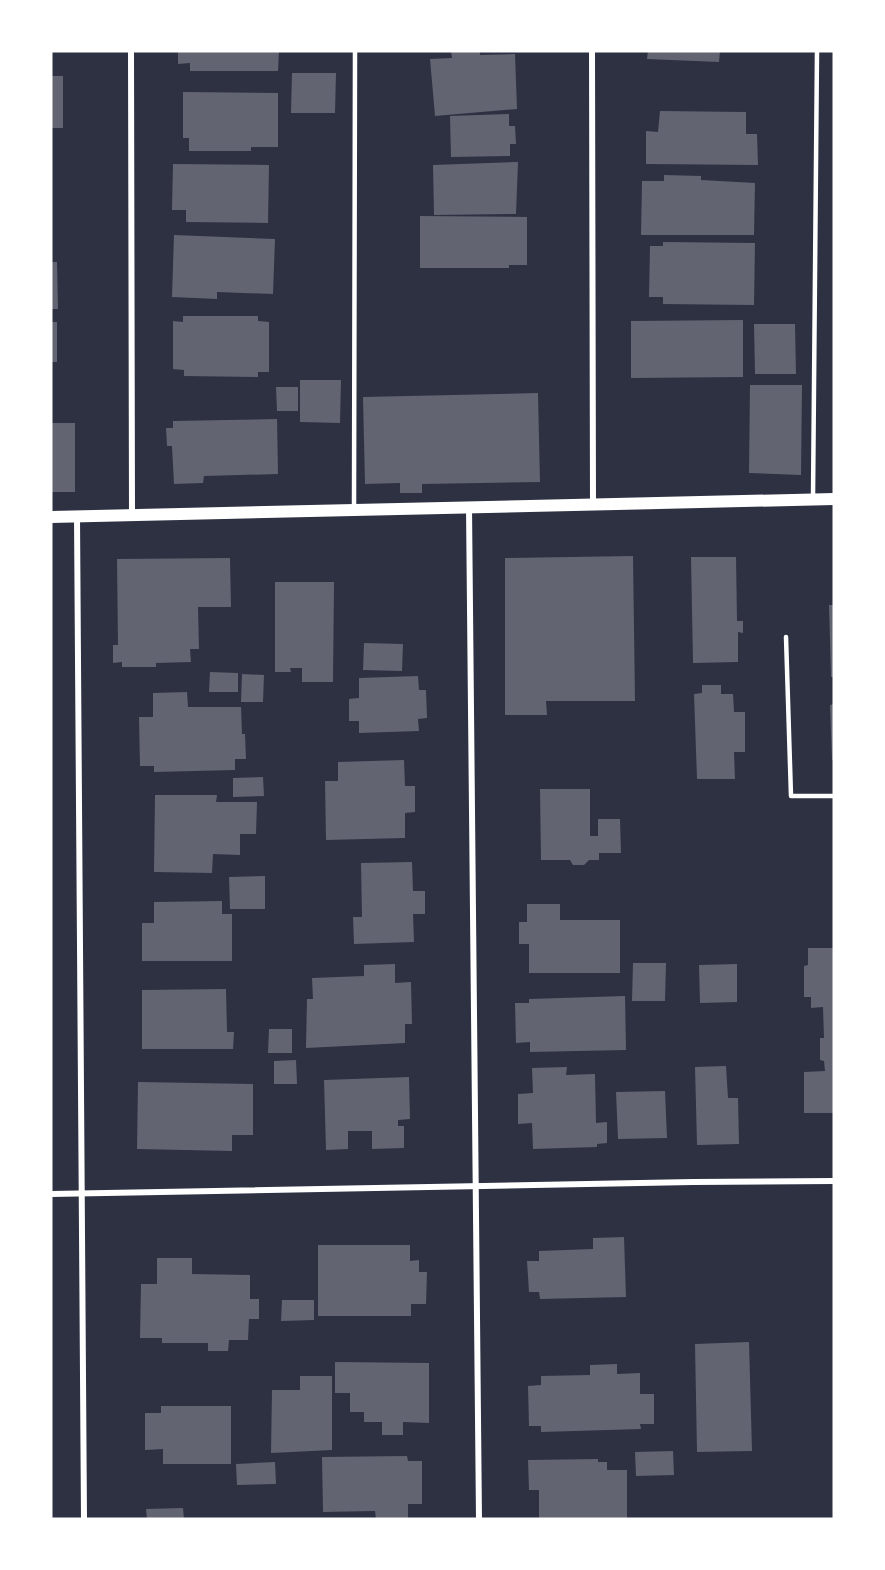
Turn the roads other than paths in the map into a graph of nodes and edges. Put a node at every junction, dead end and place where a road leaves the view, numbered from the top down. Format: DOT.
graph roads {
  1 [pos="131,51"];
  2 [pos="356,51"];
  3 [pos="592,51"];
  4 [pos="817,51"];
  5 [pos="813,499"];
  6 [pos="834,499"];
  7 [pos="592,504"];
  8 [pos="469,507"];
  9 [pos="354,510"];
  10 [pos="132,515"];
  11 [pos="77,516"];
  12 [pos="51,517"];
  13 [pos="786,637"];
  14 [pos="834,796"];
  15 [pos="834,1181"];
  16 [pos="476,1186"];
  17 [pos="51,1194"];
  18 [pos="82,1194"];
  19 [pos="84,1519"];
  20 [pos="479,1519"];
  1 -- 10 [label="street"];
  2 -- 9 [label="lane"];
  3 -- 7 [label="street"];
  4 -- 5 [label="lane"];
  5 -- 6 [label="main road"];
  5 -- 7 [label="main road"];
  7 -- 8 [label="main road"];
  8 -- 9 [label="main road"];
  8 -- 16 [label="street"];
  9 -- 10 [label="main road"];
  10 -- 11 [label="main road"];
  11 -- 12 [label="main road"];
  11 -- 18 [label="street"];
  13 -- 14 [label="lane"];
  15 -- 16 [label="street"];
  16 -- 18 [label="street"];
  16 -- 20 [label="street"];
  17 -- 18 [label="street"];
  18 -- 19 [label="street"];
}
